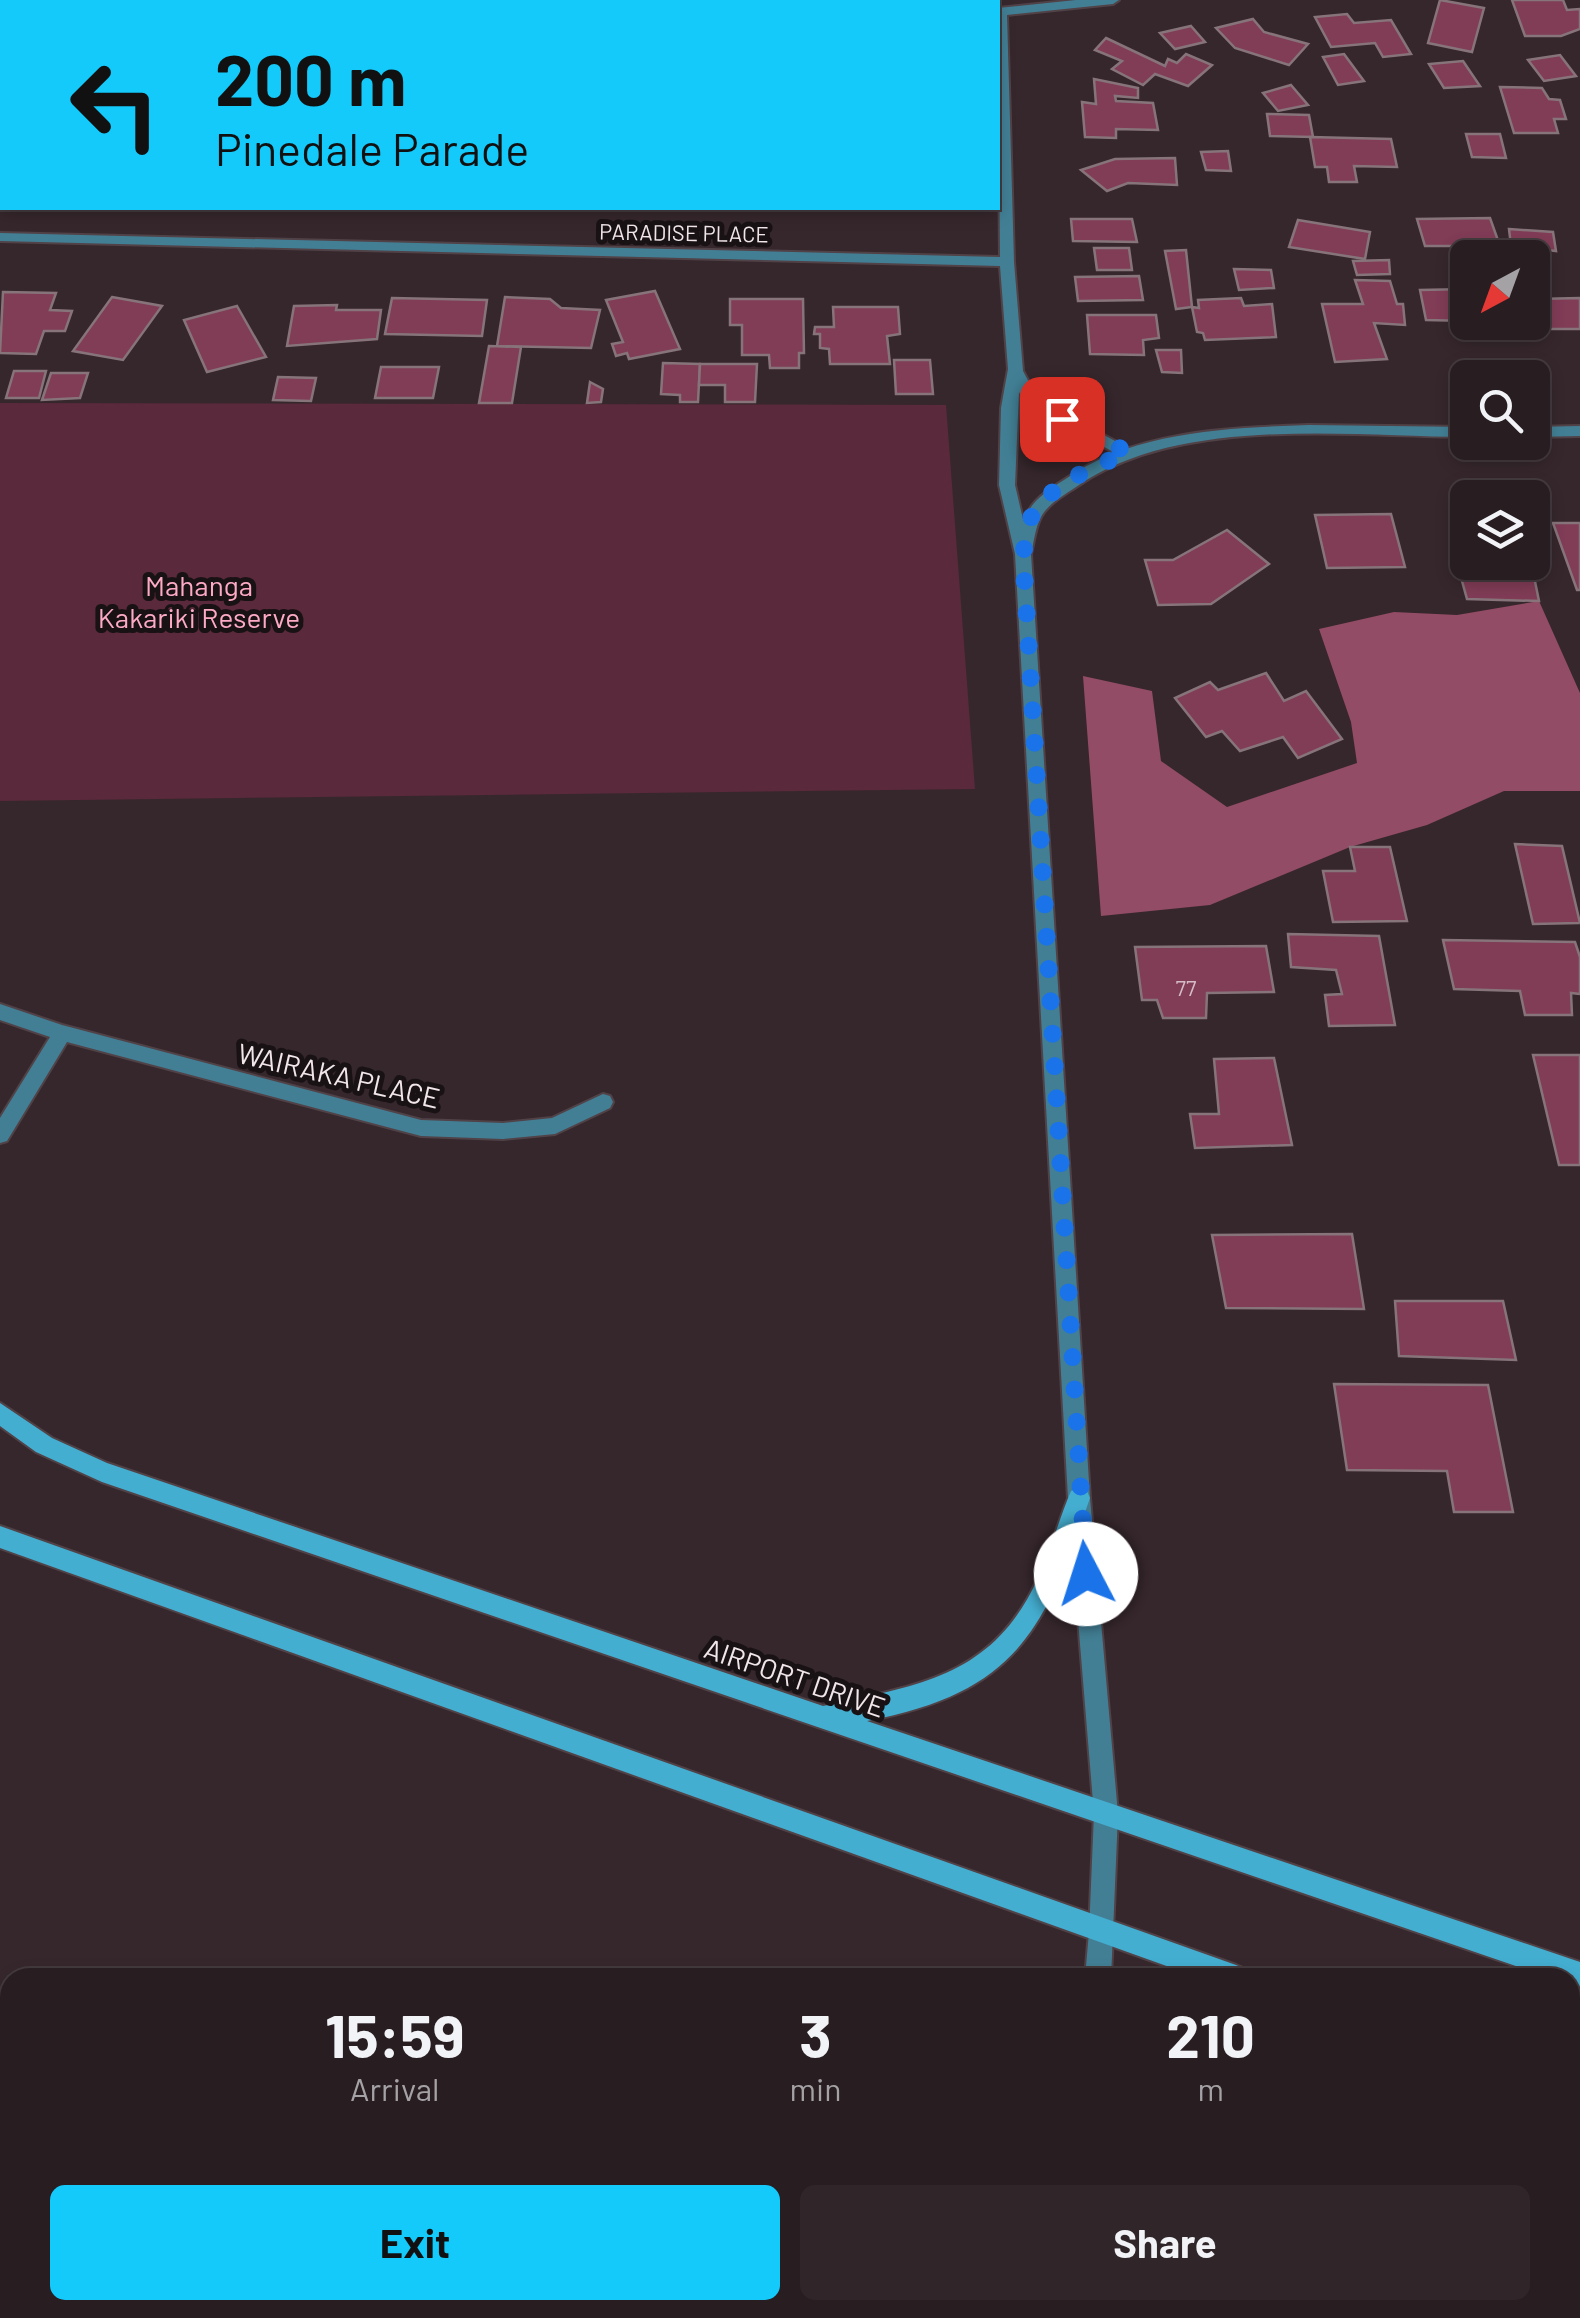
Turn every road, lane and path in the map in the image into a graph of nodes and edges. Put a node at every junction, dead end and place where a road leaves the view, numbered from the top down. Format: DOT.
graph roads {
  1 [pos="1113,0"];
  2 [pos="1000,12"];
  3 [pos="1000,43"];
  4 [pos="0,237"];
  5 [pos="1007,262"];
  6 [pos="1016,370"];
  7 [pos="1450,432"];
  8 [pos="1550,432"];
  9 [pos="1580,432"];
  10 [pos="1129,453"];
  11 [pos="1023,554"];
  12 [pos="0,1012"];
  13 [pos="62,1033"];
  14 [pos="603,1102"];
  15 [pos="0,1136"];
  16 [pos="0,1413"];
  17 [pos="1079,1498"];
  18 [pos="0,1537"];
  19 [pos="822,1718"];
  20 [pos="1106,1814"];
  21 [pos="1101,1932"];
  22 [pos="1099,1968"];
  23 [pos="1207,1968"];
  24 [pos="1557,1968"];
  1 -- 2 [label="street"];
  3 -- 5 [label="street"];
  4 -- 5 [label="street, PARADISE PLACE"];
  5 -- 6 [label="street"];
  6 -- 10 [label="street"];
  6 -- 11 [label="street"];
  7 -- 10 [label="street"];
  8 -- 9 [label="street"];
  10 -- 11 [label="street"];
  11 -- 17 [label="street"];
  12 -- 13 [label="street, WAIRAKA PLACE"];
  13 -- 14 [label="street, WAIRAKA PLACE"];
  13 -- 15 [label="street"];
  16 -- 19 [label="main road, AIRPORT DRIVE"];
  17 -- 19 [label="main road"];
  17 -- 20 [label="street"];
  18 -- 21 [label="main road"];
  19 -- 20 [label="main road, AIRPORT DRIVE"];
  20 -- 21 [label="street"];
  20 -- 24 [label="main road, AIRPORT DRIVE"];
  21 -- 22 [label="street"];
  21 -- 23 [label="main road"];
}
